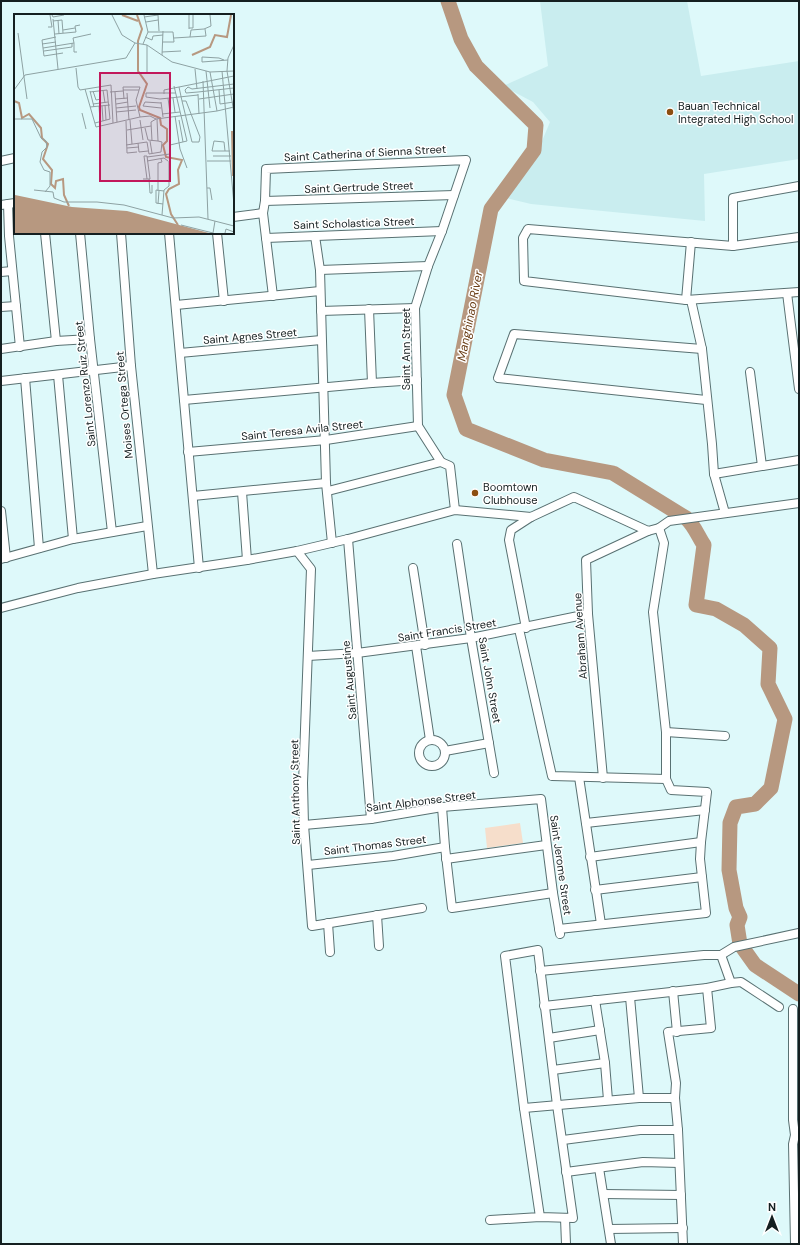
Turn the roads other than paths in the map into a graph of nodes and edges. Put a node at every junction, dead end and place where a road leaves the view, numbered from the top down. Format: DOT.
graph roads {
  1 [pos="14,158"];
  2 [pos="466,160"];
  3 [pos="1,161"];
  4 [pos="799,186"];
  5 [pos="454,195"];
  6 [pos="265,201"];
  7 [pos="8,204"];
  8 [pos="263,213"];
  9 [pos="234,216"];
  10 [pos="442,231"];
  11 [pos="45,234"];
  12 [pos="80,234"];
  13 [pos="121,234"];
  14 [pos="169,234"];
  15 [pos="217,234"];
  16 [pos="315,236"];
  17 [pos="5,237"];
  18 [pos="799,237"];
  19 [pos="266,238"];
  20 [pos="691,242"];
  21 [pos="733,246"];
  22 [pos="428,266"];
  23 [pos="320,270"];
  24 [pos="12,271"];
  25 [pos="1,272"];
  26 [pos="320,291"];
  27 [pos="799,292"];
  28 [pos="787,293"];
  29 [pos="273,296"];
  30 [pos="224,300"];
  31 [pos="689,300"];
  32 [pos="176,305"];
  33 [pos="16,306"];
  34 [pos="1,307"];
  35 [pos="415,308"];
  36 [pos="369,310"];
  37 [pos="321,311"];
  38 [pos="90,339"];
  39 [pos="322,340"];
  40 [pos="56,341"];
  41 [pos="20,347"];
  42 [pos="1,349"];
  43 [pos="702,349"];
  44 [pos="180,353"];
  45 [pos="131,366"];
  46 [pos="94,370"];
  47 [pos="750,372"];
  48 [pos="58,375"];
  49 [pos="25,378"];
  50 [pos="417,380"];
  51 [pos="1,381"];
  52 [pos="372,383"];
  53 [pos="324,388"];
  54 [pos="799,389"];
  55 [pos="184,400"];
  56 [pos="706,400"];
  57 [pos="418,426"];
  58 [pos="326,440"];
  59 [pos="188,452"];
  60 [pos="799,460"];
  61 [pos="441,462"];
  62 [pos="762,466"];
  63 [pos="714,474"];
  64 [pos="327,487"];
  65 [pos="242,492"];
  66 [pos="193,496"];
  67 [pos="799,503"];
  68 [pos="455,510"];
  69 [pos="1,511"];
  70 [pos="725,513"];
  71 [pos="531,517"];
  72 [pos="147,526"];
  73 [pos="659,528"];
  74 [pos="648,531"];
  75 [pos="112,532"];
  76 [pos="73,539"];
  77 [pos="348,539"];
  78 [pos="332,543"];
  79 [pos="457,544"];
  80 [pos="39,548"];
  81 [pos="296,551"];
  82 [pos="3,559"];
  83 [pos="247,560"];
  84 [pos="199,568"];
  85 [pos="413,568"];
  86 [pos="153,574"];
  87 [pos="1,608"];
  88 [pos="588,614"];
  89 [pos="522,628"];
  90 [pos="471,638"];
  91 [pos="425,644"];
  92 [pos="416,646"];
  93 [pos="358,653"];
  94 [pos="308,656"];
  95 [pos="666,732"];
  96 [pos="725,736"];
  97 [pos="430,740"];
  98 [pos="489,744"];
  99 [pos="445,751"];
  100 [pos="494,773"];
  101 [pos="579,777"];
  102 [pos="604,778"];
  103 [pos="666,779"];
  104 [pos="541,799"];
  105 [pos="442,807"];
  106 [pos="705,810"];
  107 [pos="371,819"];
  108 [pos="586,824"];
  109 [pos="304,825"];
  110 [pos="701,842"];
  111 [pos="546,845"];
  112 [pos="445,847"];
  113 [pos="590,857"];
  114 [pos="446,859"];
  115 [pos="308,865"];
  116 [pos="702,877"];
  117 [pos="595,890"];
  118 [pos="553,893"];
  119 [pos="422,908"];
  120 [pos="377,915"];
  121 [pos="328,923"];
  122 [pos="601,924"];
  123 [pos="799,933"];
  124 [pos="379,946"];
  125 [pos="330,952"];
  126 [pos="721,955"];
  127 [pos="540,971"];
  128 [pos="732,983"];
  129 [pos="707,988"];
  130 [pos="673,991"];
  131 [pos="630,997"];
  132 [pos="595,1000"];
  133 [pos="544,1006"];
  134 [pos="779,1007"];
  135 [pos="793,1009"];
  136 [pos="600,1030"];
  137 [pos="677,1032"];
  138 [pos="549,1038"];
  139 [pos="605,1064"];
  140 [pos="553,1070"];
  141 [pos="639,1098"];
  142 [pos="675,1098"];
  143 [pos="608,1100"];
  144 [pos="557,1105"];
  145 [pos="524,1108"];
  146 [pos="678,1130"];
  147 [pos="563,1140"];
  148 [pos="797,1141"];
  149 [pos="679,1163"];
  150 [pos="599,1168"];
  151 [pos="566,1172"];
  152 [pos="604,1194"];
  153 [pos="681,1195"];
  154 [pos="540,1217"];
  155 [pos="565,1218"];
  156 [pos="490,1220"];
  157 [pos="683,1228"];
  158 [pos="609,1229"];
  159 [pos="796,1242"];
  160 [pos="566,1244"];
  161 [pos="611,1244"];
  162 [pos="683,1244"];
  1 -- 3 [label="street"];
  2 -- 5 [label="street, Saint Ann Street"];
  2 -- 6 [label="street, Saint Catherina of Sienna Street"];
  4 -- 21 [label="street"];
  5 -- 6 [label="street, Saint Gertrude Street"];
  5 -- 10 [label="street, Saint Ann Street"];
  6 -- 8 [label="street"];
  7 -- 17 [label="street"];
  8 -- 9 [label="street"];
  8 -- 19 [label="street"];
  10 -- 16 [label="street, Saint Scholastica Street"];
  10 -- 22 [label="street, Saint Ann Street"];
  11 -- 40 [label="street"];
  12 -- 38 [label="street, Saint Lorenzo Ruiz Street"];
  13 -- 45 [label="street, Moises Ortega Street"];
  14 -- 32 [label="street"];
  15 -- 30 [label="street"];
  16 -- 19 [label="street, Saint Scholastica Street"];
  16 -- 23 [label="street"];
  17 -- 24 [label="street"];
  18 -- 21 [label="street"];
  19 -- 29 [label="street"];
  20 -- 21 [label="street"];
  20 -- 31 [label="street"];
  20 -- 31 [label="street"];
  22 -- 23 [label="street"];
  22 -- 35 [label="street, Saint Ann Street"];
  23 -- 26 [label="street"];
  24 -- 25 [label="street"];
  24 -- 33 [label="street"];
  26 -- 29 [label="street"];
  26 -- 37 [label="street"];
  27 -- 28 [label="street"];
  28 -- 31 [label="street"];
  28 -- 54 [label="street"];
  29 -- 30 [label="street"];
  30 -- 32 [label="street"];
  31 -- 43 [label="street"];
  32 -- 44 [label="street"];
  33 -- 34 [label="street"];
  33 -- 41 [label="street"];
  35 -- 36 [label="street"];
  35 -- 50 [label="street, Saint Ann Street"];
  36 -- 37 [label="street"];
  36 -- 52 [label="street"];
  37 -- 39 [label="street"];
  38 -- 40 [label="street"];
  38 -- 46 [label="street, Saint Lorenzo Ruiz Street"];
  39 -- 44 [label="street, Saint Agnes Street"];
  39 -- 53 [label="street"];
  40 -- 41 [label="street"];
  41 -- 42 [label="street"];
  43 -- 56 [label="street"];
  43 -- 56 [label="street"];
  44 -- 55 [label="street"];
  45 -- 46 [label="street"];
  45 -- 72 [label="street, Moises Ortega Street"];
  46 -- 48 [label="street"];
  46 -- 75 [label="street, Saint Lorenzo Ruiz Street"];
  47 -- 62 [label="street"];
  48 -- 49 [label="street"];
  48 -- 76 [label="street"];
  49 -- 51 [label="street"];
  49 -- 80 [label="street"];
  50 -- 52 [label="street"];
  50 -- 57 [label="street, Saint Ann Street"];
  52 -- 53 [label="street"];
  53 -- 55 [label="street"];
  53 -- 58 [label="street"];
  55 -- 59 [label="street"];
  56 -- 63 [label="street"];
  57 -- 58 [label="street, Saint Teresa Avila Street"];
  57 -- 61 [label="street"];
  58 -- 59 [label="street, Saint Teresa Avila Street"];
  58 -- 64 [label="street"];
  59 -- 66 [label="street"];
  60 -- 62 [label="street"];
  61 -- 64 [label="street"];
  61 -- 68 [label="street"];
  62 -- 63 [label="street"];
  63 -- 70 [label="street"];
  64 -- 65 [label="street"];
  64 -- 78 [label="street"];
  65 -- 66 [label="street"];
  65 -- 83 [label="street"];
  66 -- 84 [label="street"];
  67 -- 70 [label="street"];
  68 -- 71 [label="street"];
  68 -- 77 [label="street"];
  69 -- 82 [label="street"];
  70 -- 73 [label="street"];
  71 -- 74 [label="street"];
  71 -- 89 [label="street"];
  72 -- 75 [label="street"];
  72 -- 86 [label="street, Moises Ortega Street"];
  73 -- 74 [label="street"];
  73 -- 95 [label="street"];
  74 -- 88 [label="street, Abraham Avenue"];
  75 -- 76 [label="street"];
  76 -- 80 [label="street"];
  77 -- 78 [label="street"];
  77 -- 93 [label="street, Saint Augustine"];
  78 -- 81 [label="street"];
  79 -- 90 [label="street, Saint John Street"];
  80 -- 82 [label="street"];
  81 -- 83 [label="street"];
  81 -- 94 [label="street, Saint Anthony Street"];
  83 -- 84 [label="street"];
  84 -- 86 [label="street"];
  85 -- 91 [label="street"];
  86 -- 87 [label="street"];
  88 -- 89 [label="street, Saint Francis Street"];
  88 -- 102 [label="street, Abraham Avenue"];
  89 -- 90 [label="street, Saint Francis Street"];
  89 -- 101 [label="street"];
  90 -- 91 [label="street, Saint Francis Street"];
  90 -- 98 [label="street, Saint John Street"];
  91 -- 92 [label="street, Saint Francis Street"];
  92 -- 93 [label="street, Saint Francis Street"];
  92 -- 97 [label="street"];
  93 -- 94 [label="street, Saint Francis Street"];
  93 -- 107 [label="street, Saint Augustine"];
  94 -- 109 [label="street, Saint Anthony Street"];
  95 -- 96 [label="street"];
  95 -- 103 [label="street"];
  97 -- 99 [label="street"];
  97 -- 99 [label="street"];
  98 -- 99 [label="street"];
  98 -- 100 [label="street, Saint John Street"];
  101 -- 102 [label="street"];
  101 -- 108 [label="street"];
  102 -- 103 [label="street"];
  103 -- 106 [label="street"];
  104 -- 105 [label="street, Saint Alphonse Street"];
  104 -- 111 [label="street, Saint Jerome Street"];
  105 -- 107 [label="street, Saint Alphonse Street"];
  105 -- 112 [label="street"];
  106 -- 108 [label="street"];
  106 -- 110 [label="street"];
  107 -- 109 [label="street, Saint Alphonse Street"];
  108 -- 113 [label="street"];
  109 -- 115 [label="street, Saint Anthony Street"];
  110 -- 113 [label="street"];
  110 -- 116 [label="street"];
  111 -- 114 [label="street"];
  111 -- 118 [label="street, Saint Jerome Street"];
  112 -- 114 [label="street"];
  112 -- 115 [label="street, Saint Thomas Street"];
  113 -- 117 [label="street"];
  114 -- 118 [label="street"];
  115 -- 121 [label="street, Saint Anthony Street"];
  116 -- 117 [label="street"];
  116 -- 122 [label="street"];
  117 -- 122 [label="street"];
  118 -- 122 [label="street, Saint Jerome Street"];
  119 -- 120 [label="street, Saint Anthony Street"];
  120 -- 121 [label="street, Saint Anthony Street"];
  120 -- 124 [label="street"];
  121 -- 125 [label="street"];
  123 -- 126 [label="street"];
  126 -- 127 [label="street"];
  126 -- 128 [label="street"];
  127 -- 133 [label="street"];
  127 -- 145 [label="street"];
  128 -- 129 [label="street"];
  128 -- 134 [label="street"];
  129 -- 130 [label="street"];
  129 -- 137 [label="street"];
  130 -- 131 [label="street"];
  130 -- 137 [label="street"];
  131 -- 132 [label="street"];
  131 -- 141 [label="street"];
  132 -- 133 [label="street"];
  132 -- 136 [label="street"];
  133 -- 138 [label="street"];
  135 -- 148 [label="street"];
  136 -- 138 [label="street"];
  136 -- 139 [label="street"];
  137 -- 142 [label="street"];
  138 -- 140 [label="street"];
  139 -- 140 [label="street"];
  139 -- 143 [label="street"];
  140 -- 144 [label="street"];
  141 -- 142 [label="street"];
  141 -- 143 [label="street"];
  142 -- 146 [label="street"];
  143 -- 144 [label="street"];
  144 -- 145 [label="street"];
  144 -- 147 [label="street"];
  145 -- 154 [label="street"];
  146 -- 147 [label="street"];
  146 -- 149 [label="street"];
  147 -- 151 [label="street"];
  148 -- 159 [label="street"];
  149 -- 150 [label="street"];
  149 -- 153 [label="street"];
  150 -- 151 [label="street"];
  150 -- 152 [label="street"];
  151 -- 155 [label="street"];
  152 -- 153 [label="street"];
  152 -- 158 [label="street"];
  153 -- 157 [label="street"];
  154 -- 155 [label="street"];
  154 -- 156 [label="street"];
  155 -- 160 [label="street"];
  157 -- 158 [label="street"];
  157 -- 162 [label="street"];
  158 -- 161 [label="street"];
}
